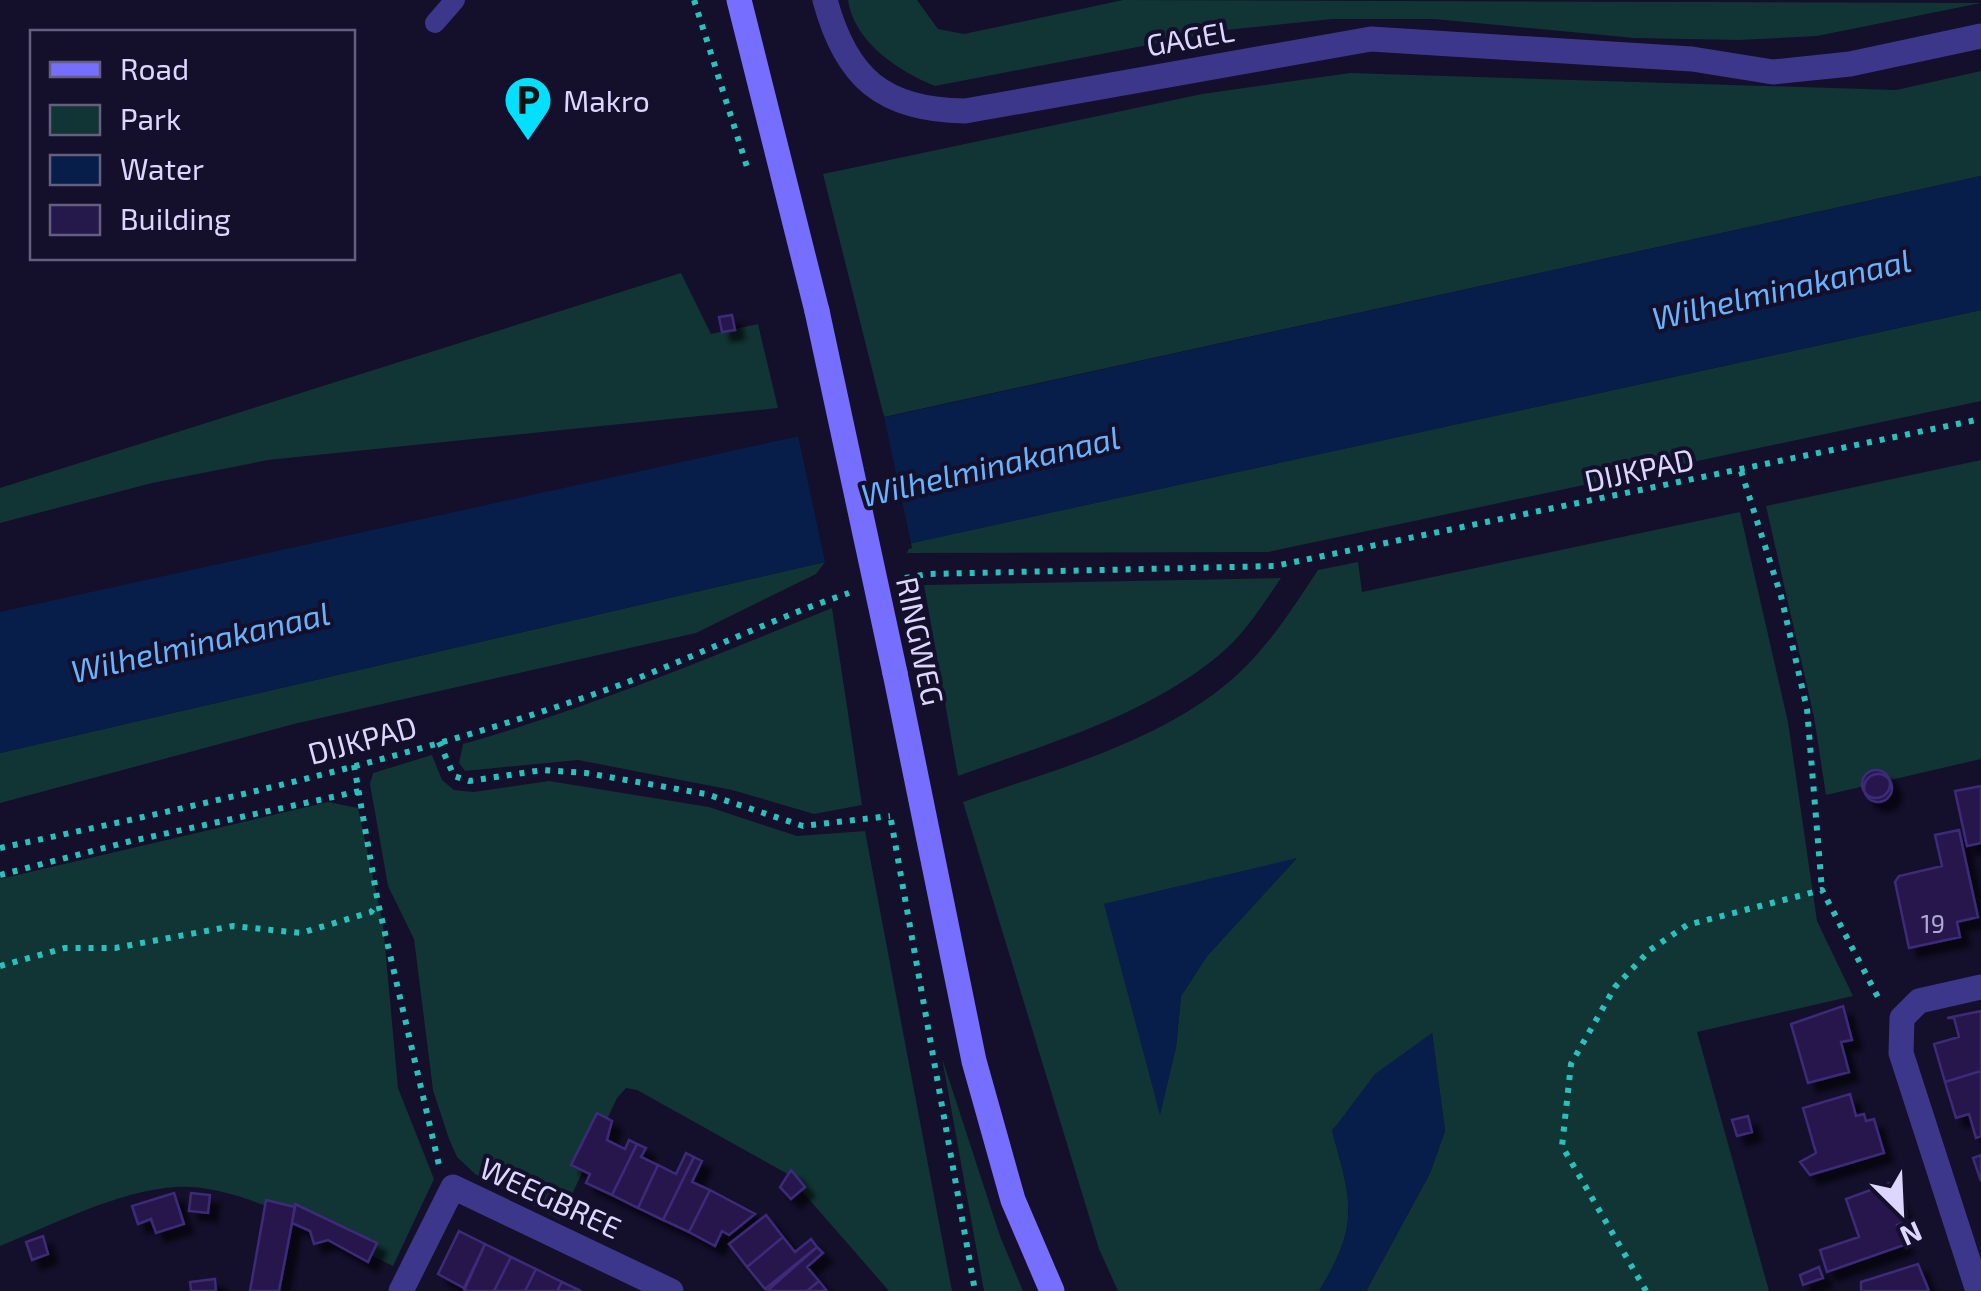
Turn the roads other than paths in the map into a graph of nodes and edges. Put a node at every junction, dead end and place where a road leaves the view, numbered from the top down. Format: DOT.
graph roads {
  1 [pos="454,0"];
  2 [pos="739,0"];
  3 [pos="825,0"];
  4 [pos="435,23"];
  5 [pos="1981,36"];
  6 [pos="1981,987"];
  7 [pos="401,1291"];
  8 [pos="671,1291"];
  9 [pos="1052,1291"];
  10 [pos="1978,1291"];
  1 -- 4 [label="lane"];
  2 -- 9 [label="main road, RINGWEG, bridge"];
  3 -- 5 [label="street, GAGEL"];
  6 -- 10 [label="street"];
  7 -- 8 [label="street, WEEGBREE"];
}
